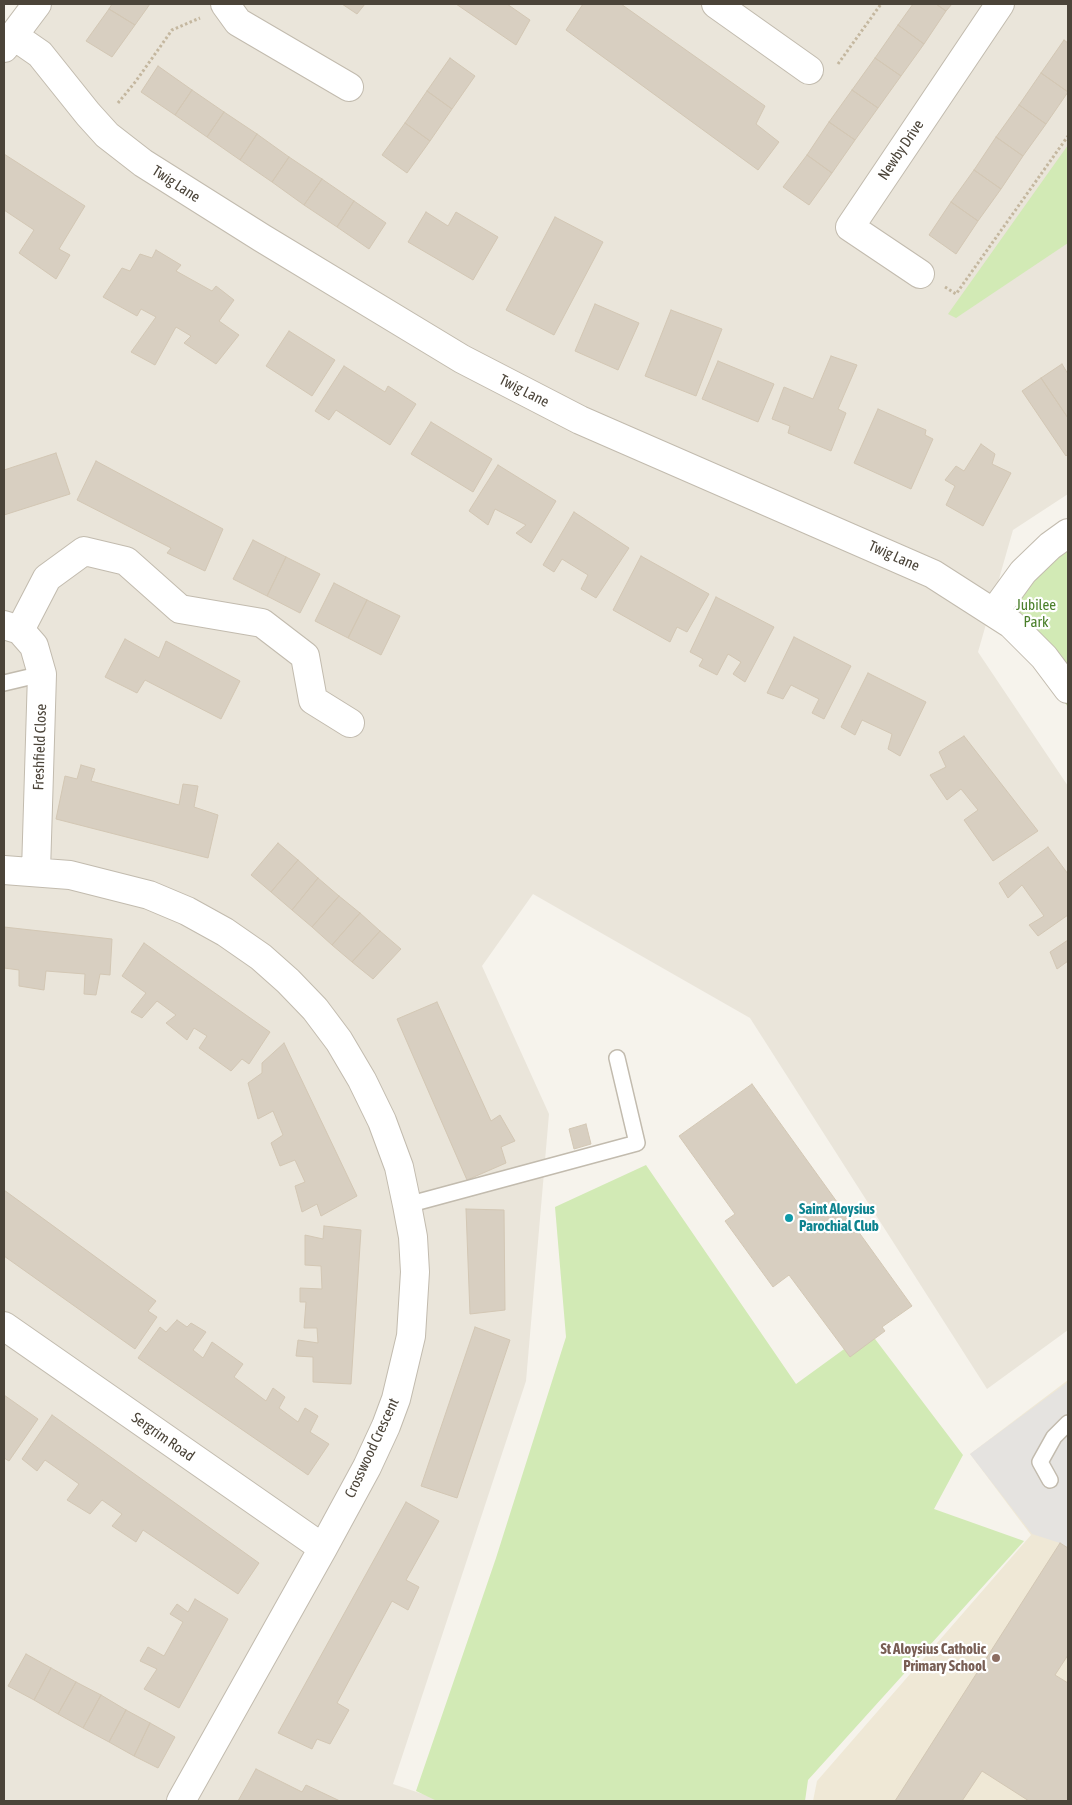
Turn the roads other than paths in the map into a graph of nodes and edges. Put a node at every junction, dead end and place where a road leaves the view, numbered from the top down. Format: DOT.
graph roads {
  1 [pos="37,4"];
  2 [pos="716,4"];
  3 [pos="1000,4"];
  4 [pos="225,5"];
  5 [pos="9,42"];
  6 [pos="809,70"];
  7 [pos="349,87"];
  8 [pos="920,274"];
  9 [pos="1068,533"];
  10 [pos="994,612"];
  11 [pos="12,628"];
  12 [pos="42,674"];
  13 [pos="4,683"];
  14 [pos="1068,689"];
  15 [pos="350,723"];
  16 [pos="4,870"];
  17 [pos="36,870"];
  18 [pos="617,1058"];
  19 [pos="407,1205"];
  20 [pos="4,1326"];
  21 [pos="1068,1424"];
  22 [pos="1050,1480"];
  23 [pos="323,1548"];
  24 [pos="181,1801"];
  1 -- 5 [label="street"];
  2 -- 6 [label="street"];
  3 -- 8 [label="street, Newby Drive"];
  4 -- 7 [label="street"];
  5 -- 10 [label="street, Twig Lane"];
  9 -- 10 [label="street"];
  10 -- 14 [label="street, Twig Lane"];
  11 -- 12 [label="street, Freshfield Close"];
  11 -- 15 [label="street, Freshfield Close"];
  12 -- 13 [label="lane"];
  12 -- 17 [label="street, Freshfield Close"];
  16 -- 17 [label="street, Crosswood Crescent"];
  17 -- 19 [label="street, Crosswood Crescent"];
  18 -- 19 [label="lane"];
  19 -- 23 [label="street, Crosswood Crescent"];
  20 -- 23 [label="street, Sergrim Road"];
  21 -- 22 [label="lane"];
  23 -- 24 [label="street, Crosswood Crescent"];
}
